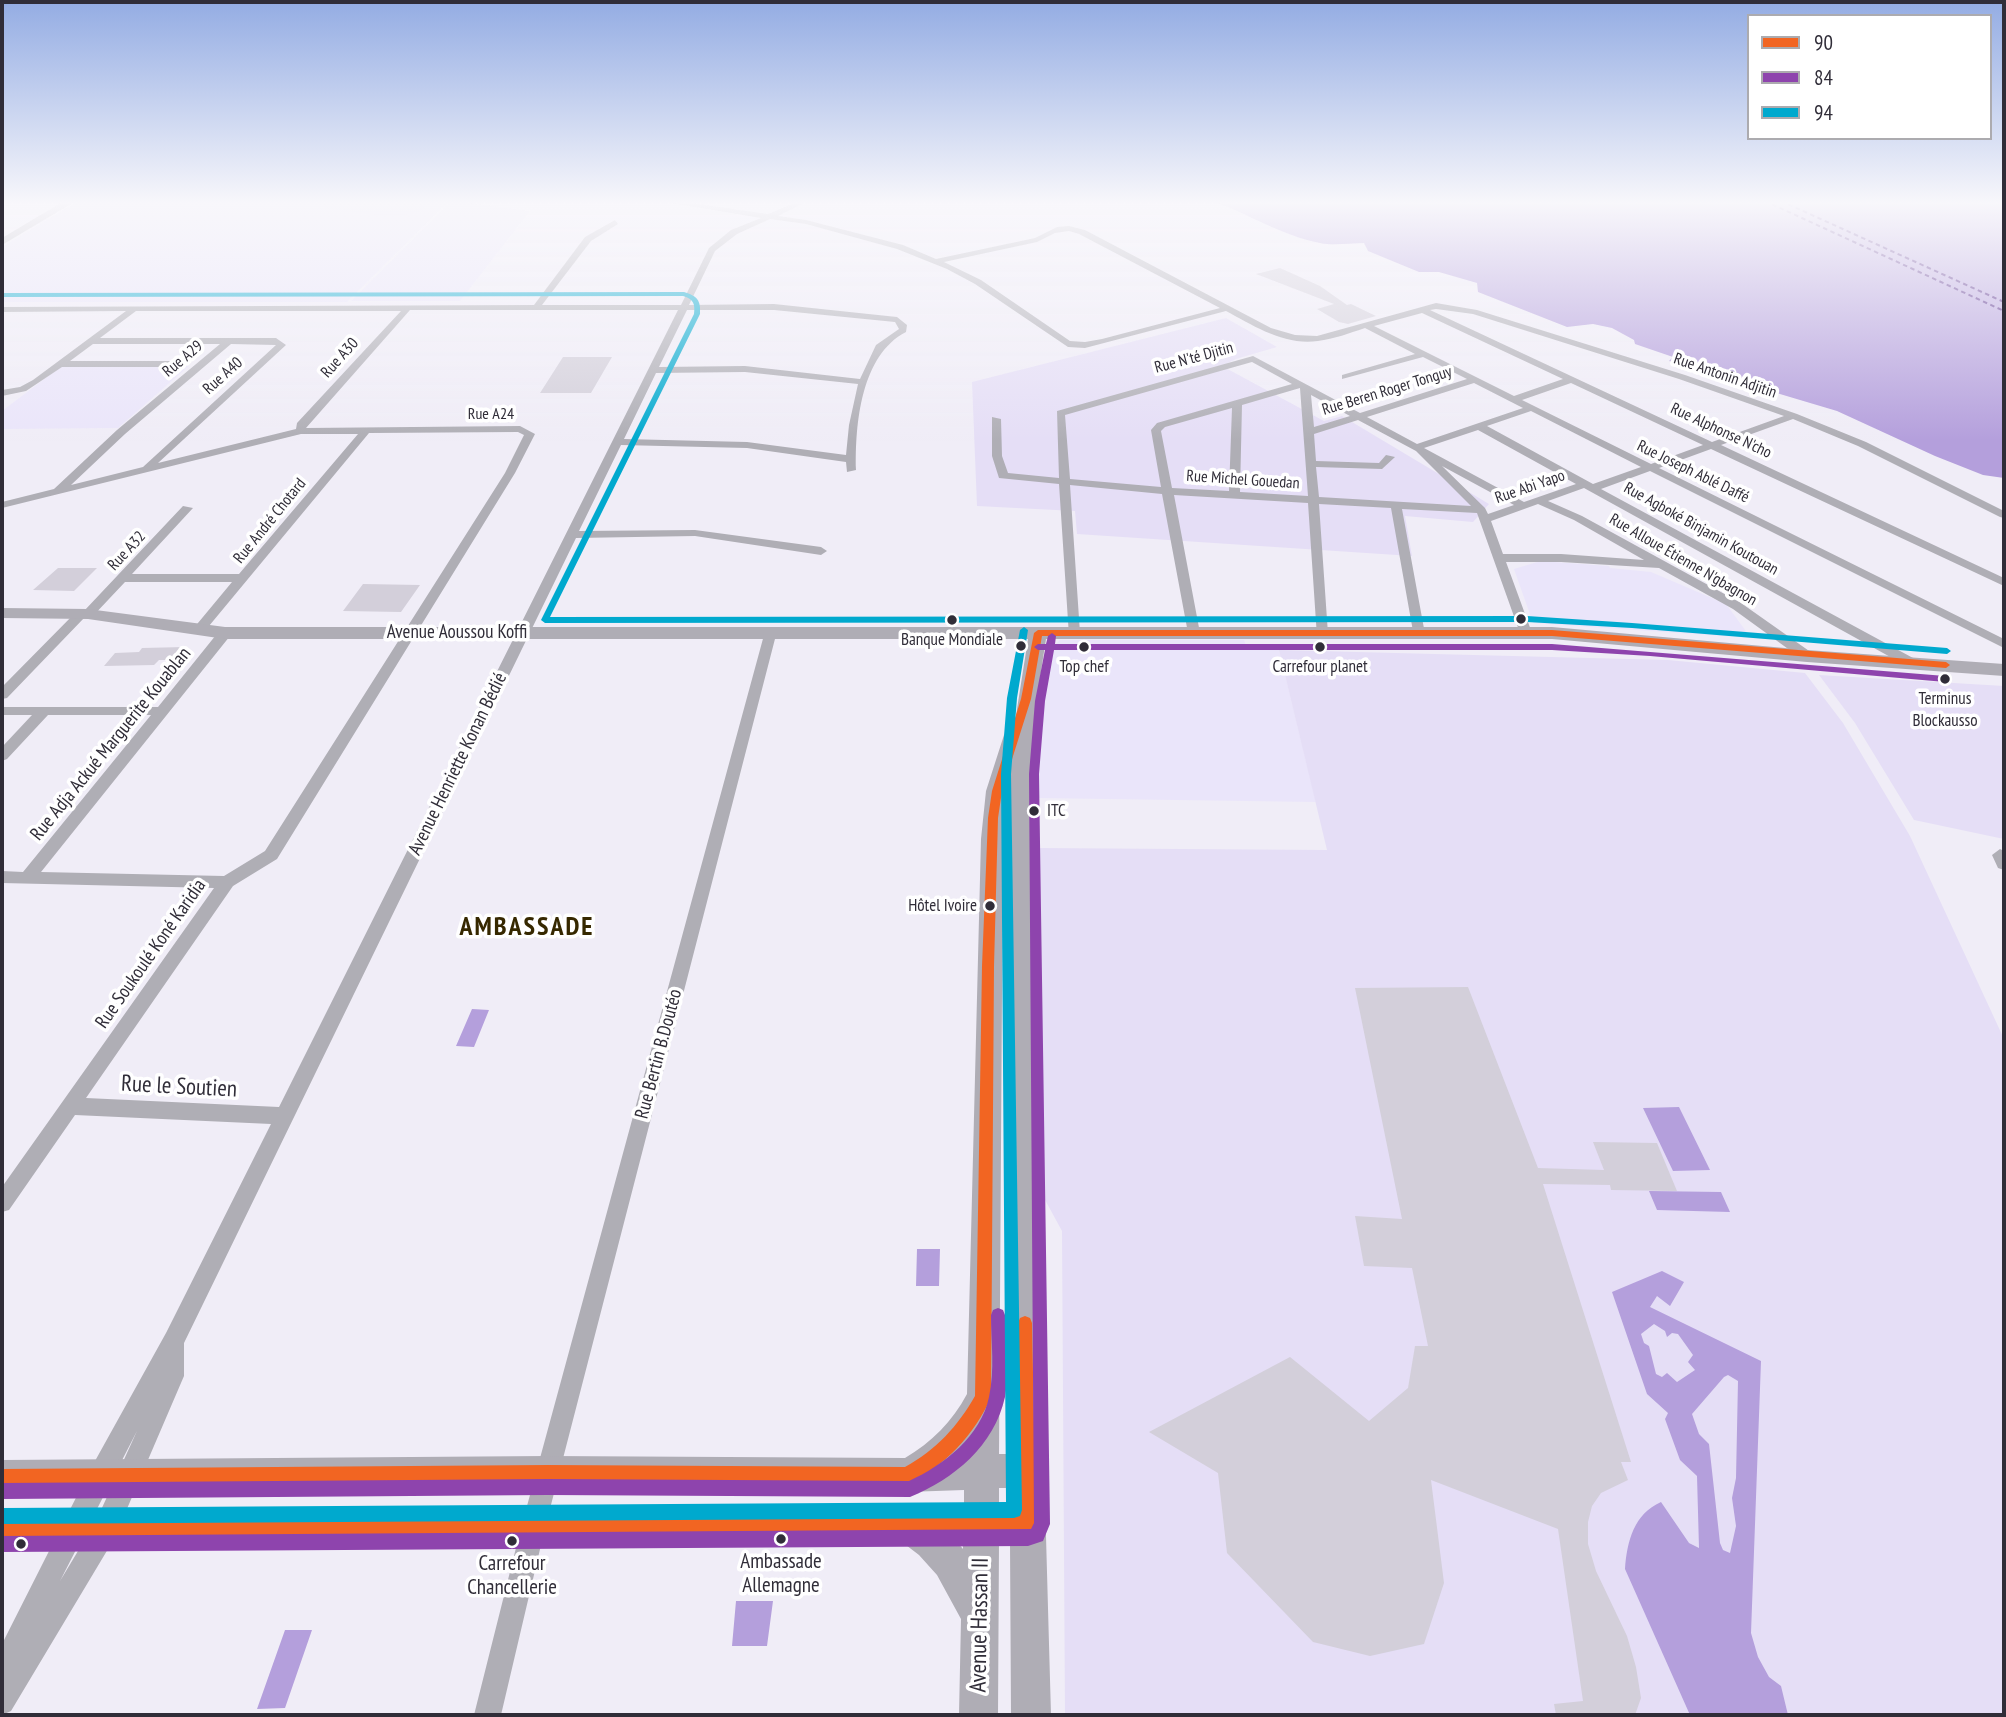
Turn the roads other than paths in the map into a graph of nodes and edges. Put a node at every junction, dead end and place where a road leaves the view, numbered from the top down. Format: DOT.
graph roads {
  1 [pos="556,281"];
  2 [pos="697,281"];
  3 [pos="974,281"];
  4 [pos="1175,281"];
  5 [pos="684,308"];
  6 [pos="2,309"];
  7 [pos="134,309"];
  8 [pos="407,309"];
  9 [pos="535,309"];
  10 [pos="1226,309"];
  11 [pos="1423,310"];
  12 [pos="1369,327"];
  13 [pos="92,341"];
  14 [pos="229,341"];
  15 [pos="1424,354"];
  16 [pos="61,364"];
  17 [pos="172,364"];
  18 [pos="653,370"];
  19 [pos="1345,377"];
  20 [pos="1573,379"];
  21 [pos="1475,380"];
  22 [pos="863,382"];
  23 [pos="1303,386"];
  24 [pos="2,393"];
  25 [pos="1514,399"];
  26 [pos="1237,403"];
  27 [pos="1531,408"];
  28 [pos="1359,416"];
  29 [pos="1793,416"];
  30 [pos="996,419"];
  31 [pos="1479,426"];
  32 [pos="301,431"];
  33 [pos="365,432"];
  34 [pos="1309,432"];
  35 [pos="618,442"];
  36 [pos="1715,445"];
  37 [pos="1417,447"];
  38 [pos="1390,457"];
  39 [pos="1312,464"];
  40 [pos="147,468"];
  41 [pos="1649,468"];
  42 [pos="1065,482"];
  43 [pos="1589,486"];
  44 [pos="1167,491"];
  45 [pos="56,492"];
  46 [pos="1234,496"];
  47 [pos="1538,500"];
  48 [pos="1314,501"];
  49 [pos="1396,505"];
  50 [pos="1522,505"];
  51 [pos="3,506"];
  52 [pos="187,508"];
  53 [pos="1483,514"];
  54 [pos="2004,515"];
  55 [pos="572,534"];
  56 [pos="821,551"];
  57 [pos="1497,558"];
  58 [pos="1663,564"];
  59 [pos="124,578"];
  60 [pos="244,578"];
  61 [pos="2004,582"];
  62 [pos="84,614"];
  63 [pos="3,615"];
  64 [pos="200,629"];
  65 [pos="225,633"];
  66 [pos="408,633"];
  67 [pos="1074,633"];
  68 [pos="1194,633"];
  69 [pos="1526,633"];
  70 [pos="522,634"];
  71 [pos="1038,634"];
  72 [pos="1322,634"];
  73 [pos="1419,634"];
  74 [pos="771,635"];
  75 [pos="2004,644"];
  76 [pos="1807,656"];
  77 [pos="1908,661"];
  78 [pos="2004,670"];
  79 [pos="2,695"];
  80 [pos="1026,699"];
  81 [pos="2,711"];
  82 [pos="44,711"];
  83 [pos="164,711"];
  84 [pos="2,756"];
  85 [pos="2,877"];
  86 [pos="27,878"];
  87 [pos="227,882"];
  88 [pos="71,1106"];
  89 [pos="284,1116"];
  90 [pos="2,1203"];
  91 [pos="984,1397"];
  92 [pos="982,1470"];
  93 [pos="1028,1470"];
  94 [pos="548,1472"];
  95 [pos="907,1475"];
  96 [pos="2,1477"];
  97 [pos="113,1478"];
  98 [pos="982,1523"];
  99 [pos="905,1524"];
  100 [pos="1028,1524"];
  101 [pos="533,1528"];
  102 [pos="2,1530"];
  103 [pos="88,1530"];
  104 [pos="980,1618"];
  105 [pos="2,1671"];
  106 [pos="2,1702"];
  107 [pos="487,1715"];
  108 [pos="978,1715"];
  109 [pos="1031,1715"];
  1 -- 9 [label="street"];
  2 -- 5 [label="street, Avenue Henriette Konan Bédié"];
  3 -- 10 [label="street"];
  4 -- 10 [label="street, Rue Antonin Adjitin"];
  5 -- 9 [label="street"];
  5 -- 18 [label="street, Avenue Henriette Konan Bédié"];
  5 -- 22 [label="street"];
  6 -- 7 [label="street"];
  7 -- 8 [label="street"];
  7 -- 13 [label="street"];
  8 -- 9 [label="street"];
  8 -- 32 [label="street, Rue A30"];
  10 -- 12 [label="street, Rue Antonin Adjitin"];
  11 -- 12 [label="street, Rue Antonin Adjitin"];
  11 -- 20 [label="street, Rue Alphonse N'cho"];
  11 -- 29 [label="street, Rue Antonin Adjitin"];
  12 -- 15 [label="street, Rue Joseph Ablé Daffé"];
  13 -- 14 [label="street, Rue A29"];
  13 -- 16 [label="street"];
  14 -- 40 [label="street, Rue A40"];
  14 -- 45 [label="street, Rue A29"];
  15 -- 19 [label="street"];
  15 -- 21 [label="street, Rue Joseph Ablé Daffé"];
  16 -- 17 [label="street"];
  16 -- 24 [label="street"];
  18 -- 22 [label="street"];
  18 -- 35 [label="street, Avenue Henriette Konan Bédié"];
  20 -- 25 [label="street"];
  20 -- 36 [label="street, Rue Alphonse N'cho"];
  21 -- 25 [label="street, Rue Joseph Ablé Daffé"];
  21 -- 28 [label="street, Rue Beren Roger Tonguy"];
  22 -- 35 [label="street"];
  23 -- 26 [label="street"];
  23 -- 28 [label="street, Rue N'té Djitin"];
  23 -- 34 [label="street"];
  23 -- 42 [label="street, Rue N'té Djitin"];
  25 -- 27 [label="street, Rue Joseph Ablé Daffé"];
  26 -- 44 [label="street"];
  26 -- 46 [label="street"];
  27 -- 31 [label="street"];
  27 -- 41 [label="street, Rue Joseph Ablé Daffé"];
  28 -- 34 [label="street, Rue Beren Roger Tonguy"];
  28 -- 37 [label="street, Rue N'té Djitin"];
  29 -- 36 [label="street, Rue Abi Yapo"];
  29 -- 54 [label="street, Rue Antonin Adjitin"];
  30 -- 42 [label="street, Rue Michel Gouedan"];
  31 -- 37 [label="street"];
  31 -- 43 [label="street, Rue Agboké Binjamin Koutouan"];
  32 -- 33 [label="street, Rue A24"];
  32 -- 40 [label="street, Rue A24"];
  33 -- 60 [label="street, Rue André Chotard"];
  33 -- 66 [label="street, Rue A24"];
  34 -- 39 [label="street"];
  35 -- 55 [label="street, Avenue Henriette Konan Bédié"];
  36 -- 41 [label="street, Rue Abi Yapo"];
  36 -- 61 [label="street, Rue Alphonse N'cho"];
  37 -- 50 [label="street, Rue N'té Djitin"];
  37 -- 53 [label="street"];
  38 -- 39 [label="street"];
  39 -- 48 [label="street"];
  40 -- 45 [label="street, Rue A24"];
  41 -- 43 [label="street, Rue Abi Yapo"];
  41 -- 75 [label="street, Rue Joseph Ablé Daffé"];
  42 -- 44 [label="street, Rue Michel Gouedan"];
  42 -- 67 [label="street, Rue N'té Djitin"];
  43 -- 47 [label="street, Rue Abi Yapo"];
  43 -- 77 [label="street, Rue Agboké Binjamin Koutouan"];
  44 -- 46 [label="street, Rue Michel Gouedan"];
  44 -- 68 [label="street"];
  45 -- 51 [label="street, Rue A24"];
  46 -- 48 [label="street, Rue Michel Gouedan"];
  47 -- 50 [label="street, Rue Abi Yapo"];
  47 -- 58 [label="street, Rue Alloue Étienne N'gbagnon"];
  48 -- 49 [label="street, Rue Michel Gouedan"];
  48 -- 72 [label="street"];
  49 -- 53 [label="street, Rue Michel Gouedan"];
  49 -- 73 [label="street"];
  50 -- 53 [label="street, Rue Abi Yapo"];
  52 -- 59 [label="street, Rue A32"];
  53 -- 57 [label="street"];
  55 -- 56 [label="street"];
  55 -- 70 [label="street, Avenue Henriette Konan Bédié"];
  57 -- 58 [label="street"];
  57 -- 69 [label="street"];
  58 -- 76 [label="street, Rue Alloue Étienne N'gbagnon"];
  59 -- 60 [label="street"];
  59 -- 62 [label="street, Rue A32"];
  60 -- 64 [label="street, Rue André Chotard"];
  62 -- 63 [label="street, Avenue Aoussou Koffi"];
  62 -- 64 [label="street, Avenue Aoussou Koffi"];
  62 -- 79 [label="street, Rue A32"];
  64 -- 65 [label="street, Avenue Aoussou Koffi"];
  65 -- 66 [label="street, Avenue Aoussou Koffi"];
  65 -- 83 [label="street, Rue Adja Ackué Marguerite Kouablan"];
  66 -- 70 [label="street, Avenue Aoussou Koffi"];
  66 -- 87 [label="street, Rue Soukoulé Koné Karidia"];
  67 -- 68 [label="street, Avenue Aoussou Koffi"];
  67 -- 71 [label="street, Avenue Aoussou Koffi"];
  68 -- 72 [label="street, Avenue Aoussou Koffi"];
  69 -- 73 [label="street, Avenue Aoussou Koffi"];
  69 -- 76 [label="street, Avenue Aoussou Koffi"];
  70 -- 74 [label="street, Avenue Aoussou Koffi"];
  70 -- 89 [label="street, Avenue Henriette Konan Bédié"];
  71 -- 74 [label="street, Avenue Aoussou Koffi"];
  71 -- 80 [label="street, Avenue Hassan II"];
  72 -- 73 [label="street, Avenue Aoussou Koffi"];
  74 -- 94 [label="street, Rue Bertin B.Doutéo"];
  76 -- 77 [label="street, Avenue Aoussou Koffi"];
  77 -- 78 [label="street, Avenue Aoussou Koffi"];
  80 -- 91 [label="street, Avenue Hassan II"];
  80 -- 93 [label="street, Avenue Hassan II"];
  81 -- 82 [label="street"];
  82 -- 83 [label="street"];
  82 -- 84 [label="street"];
  83 -- 86 [label="street, Rue Adja Ackué Marguerite Kouablan"];
  85 -- 86 [label="street"];
  86 -- 87 [label="street"];
  87 -- 88 [label="street, Rue Soukoulé Koné Karidia"];
  88 -- 89 [label="street, Rue le Soutien"];
  88 -- 90 [label="street, Rue Soukoulé Koné Karidia"];
  89 -- 97 [label="street, Avenue Henriette Konan Bédié"];
  91 -- 92 [label="street, Avenue Hassan II"];
  91 -- 95 [label="street"];
  92 -- 93 [label="street"];
  92 -- 95 [label="street"];
  92 -- 98 [label="street, Avenue Hassan II"];
  93 -- 100 [label="street, Avenue Hassan II"];
  94 -- 95 [label="street"];
  94 -- 97 [label="street"];
  94 -- 101 [label="street, Rue Bertin B.Doutéo"];
  96 -- 97 [label="street"];
  97 -- 103 [label="street, Avenue Henriette Konan Bédié"];
  97 -- 103 [label="street, Avenue Henriette Konan Bédié"];
  98 -- 99 [label="street"];
  98 -- 100 [label="street"];
  98 -- 104 [label="street, Avenue Hassan II"];
  99 -- 101 [label="street"];
  99 -- 104 [label="street"];
  100 -- 109 [label="street, Avenue Hassan II"];
  101 -- 103 [label="street"];
  101 -- 107 [label="street, Rue Bertin B.Doutéo"];
  102 -- 103 [label="street"];
  103 -- 105 [label="street"];
  103 -- 106 [label="street"];
  104 -- 108 [label="street, Avenue Hassan II"];
}
